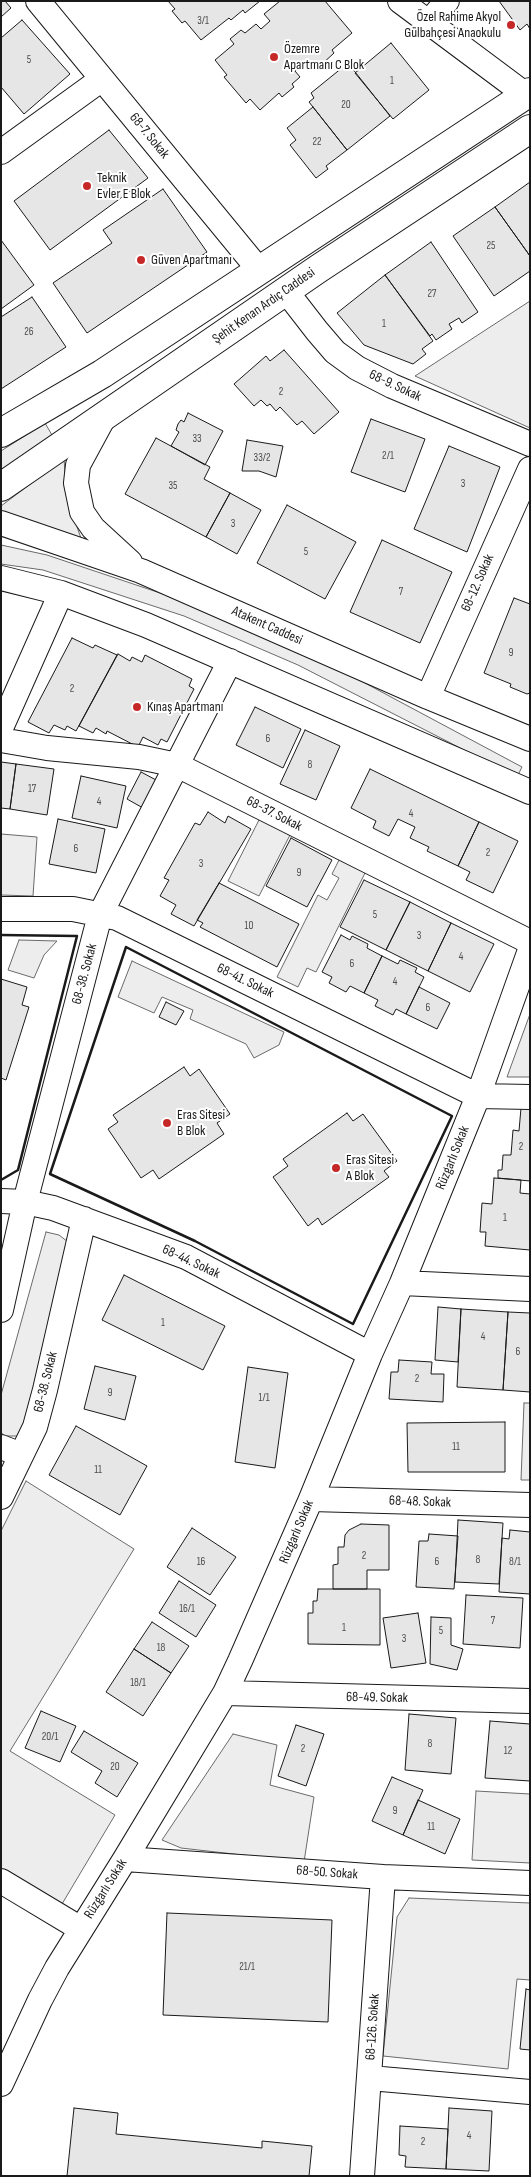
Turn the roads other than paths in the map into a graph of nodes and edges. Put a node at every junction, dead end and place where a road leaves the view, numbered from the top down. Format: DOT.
graph roads {
  1 [pos="38,1"];
  2 [pos="400,1"];
  3 [pos="447,1"];
  4 [pos="429,22"];
  5 [pos="102,79"];
  6 [pos="528,94"];
  7 [pos="530,129"];
  8 [pos="1,152"];
  9 [pos="260,271"];
  10 [pos="286,291"];
  11 [pos="104,417"];
  12 [pos="1,433"];
  13 [pos="530,444"];
  14 [pos="530,469"];
  15 [pos="1,487"];
  16 [pos="1,523"];
  17 [pos="141,570"];
  18 [pos="1,578"];
  19 [pos="61,593"];
  20 [pos="230,661"];
  21 [pos="428,697"];
  22 [pos="1,728"];
  23 [pos="530,739"];
  24 [pos="1,740"];
  25 [pos="177,765"];
  26 [pos="530,792"];
  27 [pos="1,909"];
  28 [pos="100,915"];
  29 [pos="530,942"];
  30 [pos="530,950"];
  31 [pos="478,1096"];
  32 [pos="530,1096"];
  33 [pos="1,1201"];
  34 [pos="25,1202"];
  35 [pos="84,1219"];
  36 [pos="402,1283"];
  37 [pos="530,1289"];
  38 [pos="1,1310"];
  39 [pos="370,1354"];
  40 [pos="11,1451"];
  41 [pos="1,1497"];
  42 [pos="311,1499"];
  43 [pos="530,1505"];
  44 [pos="225,1693"];
  45 [pos="530,1701"];
  46 [pos="125,1859"];
  47 [pos="383,1877"];
  48 [pos="1,1881"];
  49 [pos="530,1883"];
  50 [pos="81,1929"];
  51 [pos="370,2078"];
  52 [pos="1,2084"];
  53 [pos="530,2092"];
  54 [pos="362,2176"];
  1 -- 5 [label="street, 68-7. Sokak"];
  2 -- 4 [label="street"];
  3 -- 4 [label="street"];
  4 -- 6 [label="street"];
  5 -- 8 [label="street"];
  5 -- 9 [label="street, 68-7. Sokak"];
  6 -- 9 [label="street"];
  7 -- 10 [label="street, Şehit Kenan Ardıç Caddesi"];
  9 -- 12 [label="street"];
  10 -- 11 [label="street, Şehit Kenan Ardıç Caddesi"];
  10 -- 13 [label="street, 68-9. Sokak"];
  11 -- 15 [label="street, Şehit Kenan Ardıç Caddesi"];
  11 -- 17 [label="street"];
  14 -- 21 [label="street, 68-12. Sokak"];
  16 -- 17 [label="street, Atakent Caddesi"];
  17 -- 21 [label="street, Atakent Caddesi"];
  18 -- 19 [label="street"];
  19 -- 20 [label="street"];
  19 -- 22 [label="street"];
  20 -- 25 [label="street, 68-38. Sokak"];
  20 -- 26 [label="street"];
  21 -- 23 [label="street, Atakent Caddesi"];
  24 -- 25 [label="street, 68-37. Sokak"];
  25 -- 28 [label="street, 68-38. Sokak"];
  25 -- 29 [label="street, 68-37. Sokak"];
  27 -- 28 [label="street, 68-41. Sokak"];
  28 -- 31 [label="street, 68-41. Sokak"];
  28 -- 34 [label="street, 68-38. Sokak"];
  30 -- 31 [label="street, Rüzgarlı Sokak"];
  31 -- 32 [label="street"];
  31 -- 36 [label="street, Rüzgarlı Sokak"];
  33 -- 34 [label="street, 68-44. Sokak"];
  34 -- 35 [label="street, 68-44. Sokak"];
  34 -- 38 [label="street, 68-38. Sokak"];
  35 -- 39 [label="street, 68-44. Sokak"];
  35 -- 40 [label="street, 68-38. Sokak"];
  36 -- 37 [label="street"];
  36 -- 39 [label="street, Rüzgarlı Sokak"];
  39 -- 42 [label="street, Rüzgarlı Sokak"];
  40 -- 41 [label="street, 68-38. Sokak"];
  42 -- 43 [label="street, 68-48. Sokak"];
  42 -- 44 [label="street, Rüzgarlı Sokak"];
  44 -- 45 [label="street, 68-49. Sokak"];
  44 -- 46 [label="street, Rüzgarlı Sokak"];
  46 -- 47 [label="street, 68-50. Sokak"];
  46 -- 50 [label="street, Rüzgarlı Sokak"];
  47 -- 49 [label="street, 68-50. Sokak"];
  47 -- 51 [label="street, 68-126. Sokak"];
  48 -- 50 [label="street"];
  50 -- 52 [label="street, Rüzgarlı Sokak"];
  51 -- 53 [label="street"];
  51 -- 54 [label="street, 68-126. Sokak"];
}
